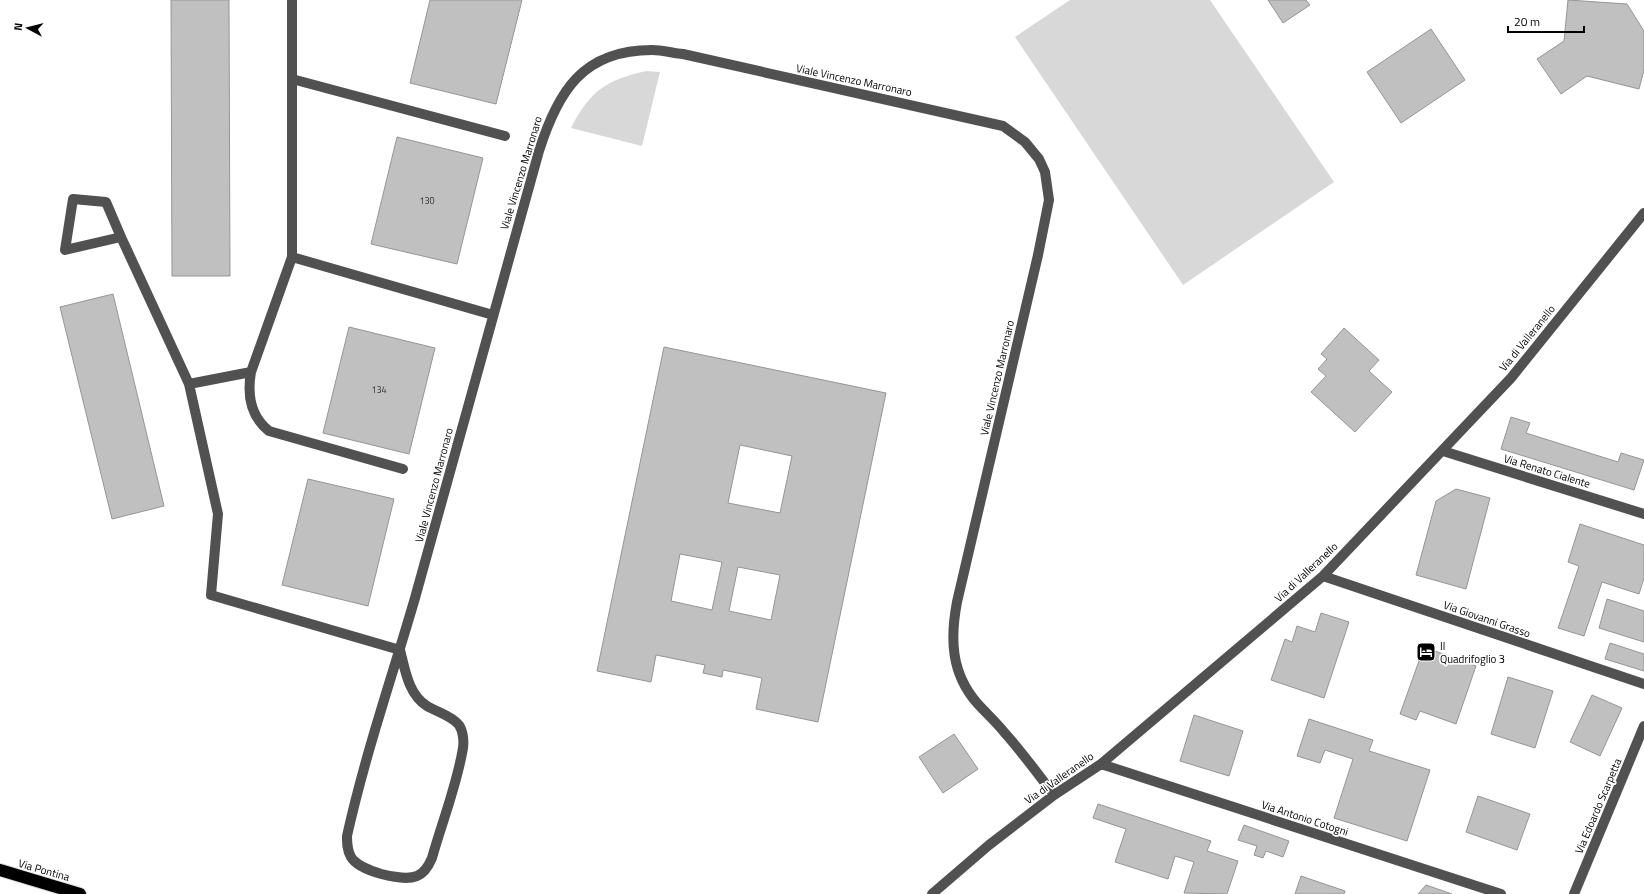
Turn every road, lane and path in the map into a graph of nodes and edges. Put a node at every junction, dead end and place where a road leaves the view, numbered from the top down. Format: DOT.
graph roads {
  1 [pos="292,0"];
  2 [pos="292,79"];
  3 [pos="505,136"];
  4 [pos="1644,212"];
  5 [pos="121,237"];
  6 [pos="292,257"];
  7 [pos="493,315"];
  8 [pos="251,372"];
  9 [pos="189,384"];
  10 [pos="1442,451"];
  11 [pos="403,469"];
  12 [pos="1644,514"];
  13 [pos="1323,576"];
  14 [pos="400,650"];
  15 [pos="1644,684"];
  16 [pos="1644,726"];
  17 [pos="1101,764"];
  18 [pos="1054,795"];
  19 [pos="0,870"];
  20 [pos="80,894"];
  21 [pos="932,894"];
  22 [pos="1501,894"];
  23 [pos="1574,894"];
  1 -- 2 [label="street"];
  2 -- 3 [label="street"];
  2 -- 6 [label="street"];
  4 -- 10 [label="street, Via di Valleranello"];
  5 -- 5 [label="street"];
  5 -- 9 [label="street"];
  6 -- 7 [label="street"];
  6 -- 8 [label="street"];
  7 -- 14 [label="street, Viale Vincenzo Marronaro"];
  7 -- 18 [label="street, Viale Vincenzo Marronaro"];
  8 -- 9 [label="street"];
  8 -- 11 [label="street"];
  9 -- 14 [label="street"];
  10 -- 12 [label="street, Via Renato Cialente"];
  10 -- 13 [label="street, Via di Valleranello"];
  13 -- 15 [label="street, Via Giovanni Grasso"];
  13 -- 17 [label="street, Via di Valleranello"];
  14 -- 14 [label="street, Viale Vincenzo Marronaro"];
  16 -- 23 [label="street, Via Edoardo Scarpetta"];
  17 -- 18 [label="street, Via di Valleranello"];
  17 -- 22 [label="street, Via Antonio Cotogni"];
  18 -- 21 [label="street, Via di Valleranello"];
  19 -- 20 [label="highway, Via Pontina"];
}
